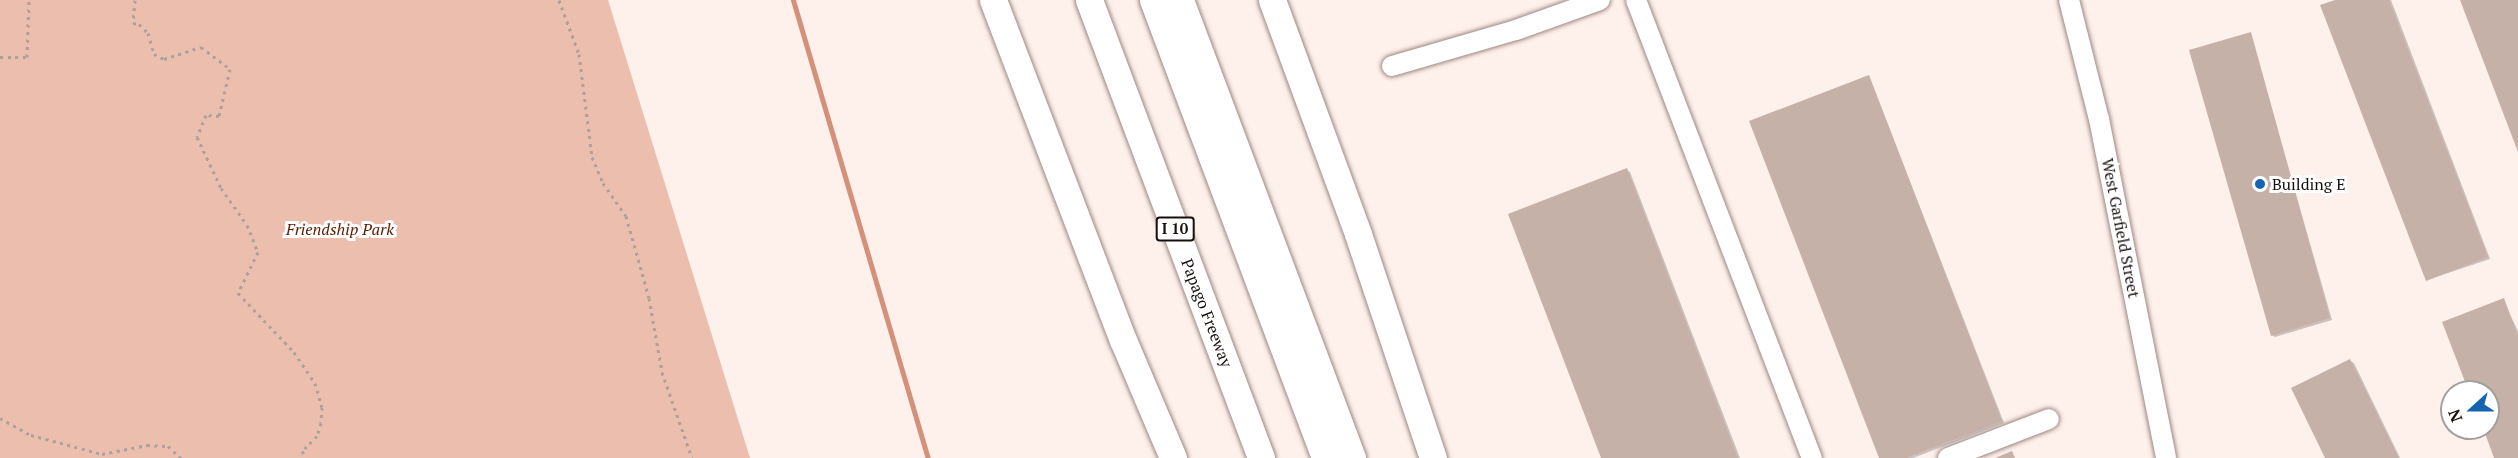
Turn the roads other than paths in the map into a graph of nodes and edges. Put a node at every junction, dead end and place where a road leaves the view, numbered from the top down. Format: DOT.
graph roads {
  1 [pos="993,0"];
  2 [pos="1089,0"];
  3 [pos="1153,0"];
  4 [pos="1180,0"];
  5 [pos="1272,0"];
  6 [pos="1600,0"];
  7 [pos="1636,0"];
  8 [pos="2069,0"];
  9 [pos="1392,66"];
  10 [pos="2049,419"];
  11 [pos="1173,458"];
  12 [pos="1261,458"];
  13 [pos="1324,458"];
  14 [pos="1352,458"];
  15 [pos="1433,458"];
  16 [pos="1812,458"];
  17 [pos="1948,458"];
  18 [pos="2166,458"];
  1 -- 11 [label="highway"];
  2 -- 12 [label="highway, Papago Freeway / I 10"];
  3 -- 13 [label="highway"];
  4 -- 14 [label="highway"];
  5 -- 15 [label="highway"];
  6 -- 9 [label="street"];
  7 -- 16 [label="street"];
  8 -- 18 [label="street, West Garfield Street"];
  10 -- 17 [label="street"];
}
